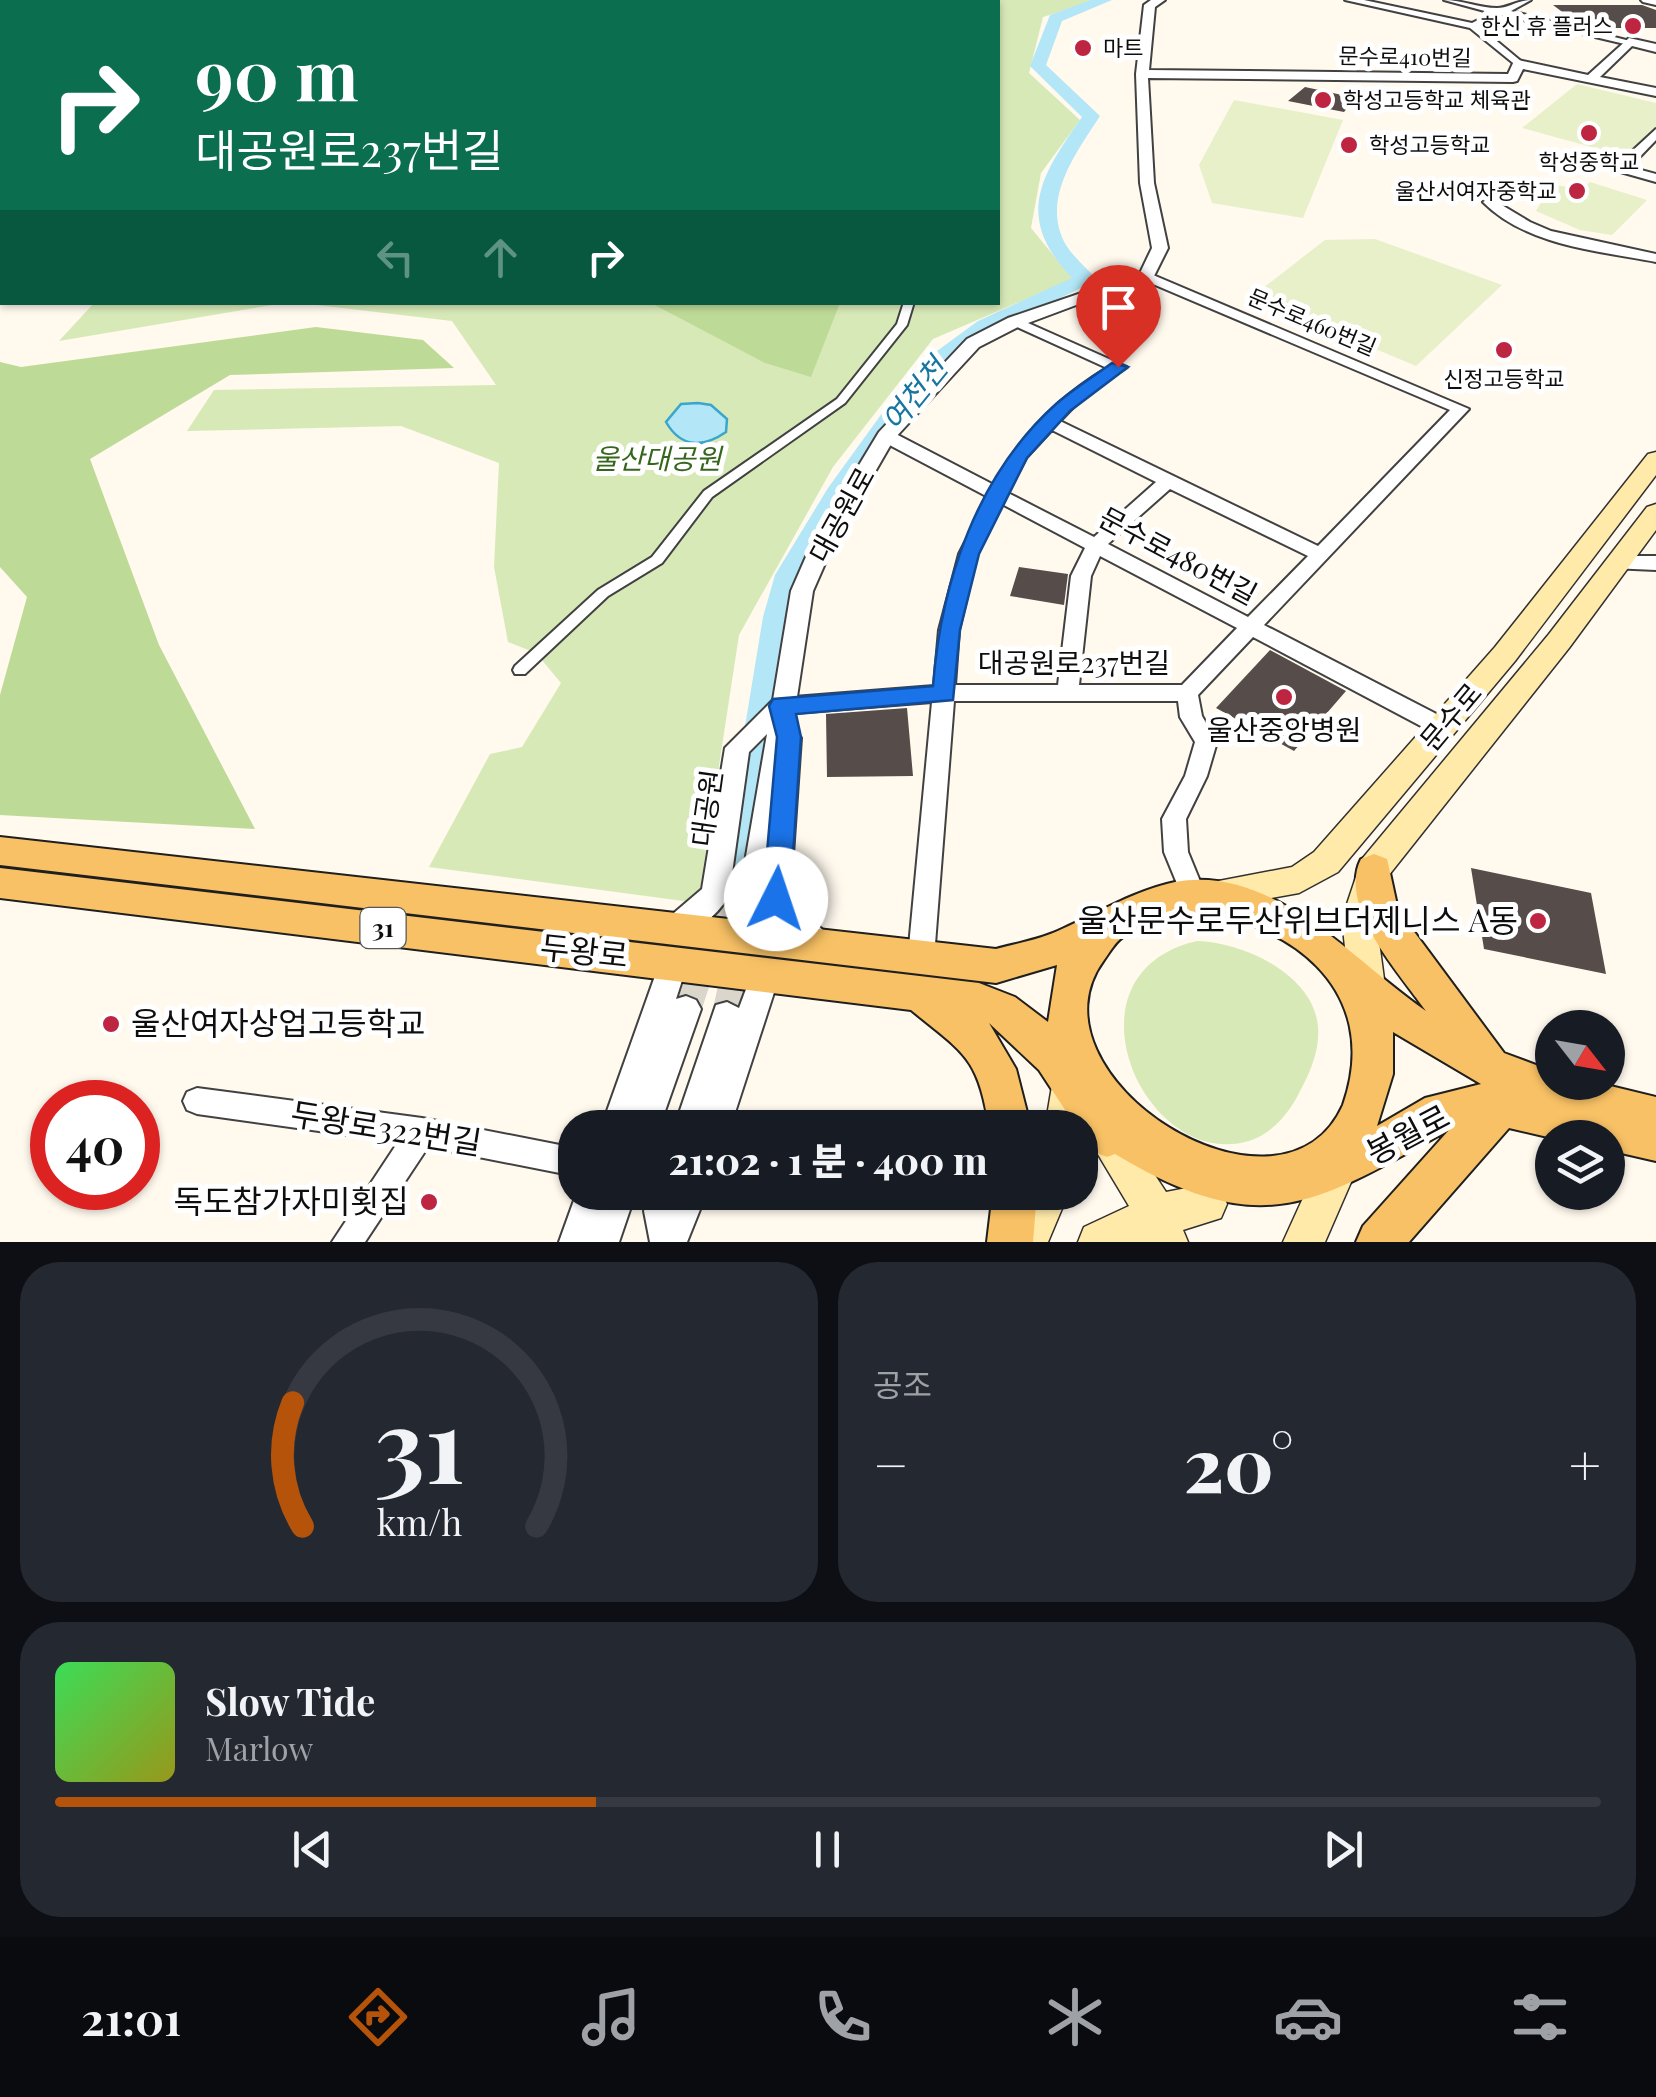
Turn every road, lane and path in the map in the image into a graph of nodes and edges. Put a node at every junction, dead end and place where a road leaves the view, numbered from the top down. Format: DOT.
graph roads {
  1 [pos="1158,0"];
  2 [pos="1350,0"];
  3 [pos="1401,0"];
  4 [pos="1449,0"];
  5 [pos="1526,0"];
  6 [pos="1646,0"];
  7 [pos="1656,2"];
  8 [pos="1388,8"];
  9 [pos="1504,12"];
  10 [pos="1474,26"];
  11 [pos="1629,42"];
  12 [pos="1656,48"];
  13 [pos="1515,71"];
  14 [pos="1142,74"];
  15 [pos="1584,78"];
  16 [pos="1656,92"];
  17 [pos="1656,133"];
  18 [pos="1656,178"];
  19 [pos="1490,202"];
  20 [pos="1656,258"];
  21 [pos="1146,276"];
  22 [pos="909,305"];
  23 [pos="1014,322"];
  24 [pos="1048,422"];
  25 [pos="886,436"];
  26 [pos="1649,474"];
  27 [pos="1168,481"];
  28 [pos="999,493"];
  29 [pos="1651,526"];
  30 [pos="1097,544"];
  31 [pos="1608,551"];
  32 [pos="1318,554"];
  33 [pos="1656,562"];
  34 [pos="1250,625"];
  35 [pos="520,670"];
  36 [pos="1187,692"];
  37 [pos="945,694"];
  38 [pos="1067,695"];
  39 [pos="782,706"];
  40 [pos="1442,727"];
  41 [pos="0,851"];
  42 [pos="1374,869"];
  43 [pos="0,883"];
  44 [pos="720,891"];
  45 [pos="765,895"];
  46 [pos="1194,896"];
  47 [pos="1112,921"];
  48 [pos="676,944"];
  49 [pos="820,944"];
  50 [pos="766,974"];
  51 [pos="913,974"];
  52 [pos="1356,980"];
  53 [pos="686,1009"];
  54 [pos="727,1015"];
  55 [pos="1069,1063"];
  56 [pos="1506,1092"];
  57 [pos="197,1100"];
  58 [pos="623,1110"];
  59 [pos="650,1110"];
  60 [pos="696,1110"];
  61 [pos="720,1110"];
  62 [pos="1007,1110"];
  63 [pos="1065,1110"];
  64 [pos="1607,1118"];
  65 [pos="1656,1118"];
  66 [pos="422,1132"];
  67 [pos="1107,1136"];
  68 [pos="1656,1142"];
  69 [pos="558,1159"];
  70 [pos="1340,1162"];
  71 [pos="1207,1204"];
  72 [pos="588,1210"];
  73 [pos="614,1210"];
  74 [pos="1013,1210"];
  75 [pos="1041,1210"];
  76 [pos="1162,1229"];
  77 [pos="347,1242"];
  78 [pos="576,1242"];
  79 [pos="602,1242"];
  80 [pos="1010,1242"];
  81 [pos="1027,1242"];
  82 [pos="1099,1242"];
  83 [pos="1304,1242"];
  84 [pos="1378,1242"];
  1 -- 14 [label="street"];
  2 -- 8 [label="street"];
  3 -- 8 [label="street"];
  4 -- 9 [label="street"];
  5 -- 9 [label="street"];
  6 -- 7 [label="street"];
  8 -- 10 [label="street"];
  9 -- 10 [label="street"];
  9 -- 11 [label="street"];
  10 -- 13 [label="street"];
  11 -- 12 [label="street"];
  11 -- 15 [label="street"];
  13 -- 14 [label="street, 문수로410번길"];
  13 -- 15 [label="street, 문수로410번길"];
  14 -- 21 [label="street"];
  15 -- 16 [label="street"];
  17 -- 18 [label="street"];
  19 -- 20 [label="street"];
  21 -- 23 [label="street, 대공원로"];
  21 -- 32 [label="street, 문수로460번길"];
  22 -- 35 [label="street"];
  23 -- 24 [label="street"];
  23 -- 25 [label="street, 대공원로"];
  24 -- 27 [label="street"];
  24 -- 28 [label="street"];
  25 -- 28 [label="street, 문수로480번길"];
  25 -- 39 [label="street, 대공원로"];
  26 -- 29 [label="main road"];
  26 -- 31 [label="main road, 문수로"];
  27 -- 30 [label="street"];
  27 -- 32 [label="street"];
  28 -- 30 [label="street, 문수로480번길"];
  28 -- 37 [label="street"];
  29 -- 31 [label="main road, 문수로"];
  30 -- 34 [label="street, 문수로480번길"];
  30 -- 38 [label="street"];
  31 -- 33 [label="street"];
  31 -- 40 [label="main road, 문수로"];
  31 -- 42 [label="main road, 문수로"];
  32 -- 34 [label="street"];
  34 -- 36 [label="street"];
  34 -- 40 [label="street, 문수로480번길"];
  36 -- 38 [label="street, 대공원로237번길"];
  36 -- 46 [label="street"];
  37 -- 38 [label="street, 대공원로237번길"];
  37 -- 39 [label="street, 대공원로237번길"];
  37 -- 51 [label="street"];
  39 -- 44 [label="street"];
  39 -- 45 [label="street, 대공원로"];
  40 -- 46 [label="main road, 문수로"];
  41 -- 48 [label="main road"];
  42 -- 52 [label="main road, 문수로"];
  42 -- 56 [label="main road"];
  43 -- 48 [label="main road, 두왕로 / 31"];
  44 -- 45 [label="street"];
  44 -- 48 [label="street"];
  45 -- 49 [label="street"];
  46 -- 47 [label="main road"];
  46 -- 52 [label="main road"];
  47 -- 51 [label="main road"];
  47 -- 55 [label="main road"];
  48 -- 49 [label="main road"];
  48 -- 50 [label="main road, 두왕로 / 31"];
  48 -- 58 [label="street"];
  49 -- 51 [label="main road"];
  50 -- 51 [label="main road, 두왕로"];
  50 -- 61 [label="street"];
  51 -- 55 [label="main road, 두왕로"];
  51 -- 62 [label="main road"];
  52 -- 56 [label="main road, 봉월로"];
  52 -- 70 [label="main road"];
  53 -- 59 [label="street"];
  54 -- 60 [label="street"];
  55 -- 63 [label="main road"];
  55 -- 67 [label="main road, 두왕로"];
  56 -- 64 [label="main road, 봉월로"];
  56 -- 70 [label="main road, 봉월로"];
  56 -- 84 [label="main road"];
  57 -- 66 [label="street, 두왕로322번길"];
  64 -- 65 [label="main road"];
  64 -- 68 [label="main road, 봉월로"];
  66 -- 69 [label="street, 두왕로322번길"];
  66 -- 77 [label="street"];
  67 -- 71 [label="main road"];
  67 -- 76 [label="main road"];
  70 -- 71 [label="main road, 봉월로"];
  70 -- 83 [label="main road"];
  71 -- 76 [label="main road"];
  72 -- 78 [label="street"];
  73 -- 79 [label="street"];
  74 -- 80 [label="main road"];
  75 -- 81 [label="main road"];
  76 -- 82 [label="main road"];
}
